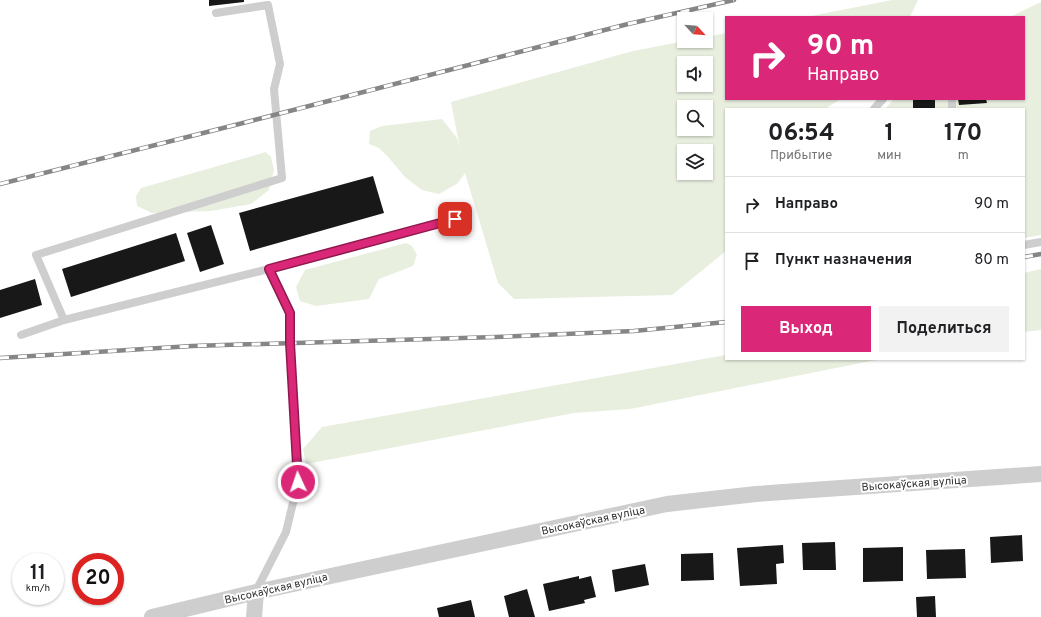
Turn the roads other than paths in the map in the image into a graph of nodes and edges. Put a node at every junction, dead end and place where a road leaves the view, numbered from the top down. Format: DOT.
graph roads {
  1 [pos="216,13"];
  2 [pos="881,100"];
  3 [pos="875,108"];
  4 [pos="455,219"];
  5 [pos="1041,242"];
  6 [pos="1025,245"];
  7 [pos="269,269"];
  8 [pos="64,320"];
  9 [pos="21,335"];
  10 [pos="1041,474"];
  11 [pos="256,592"];
  12 [pos="152,617"];
  13 [pos="254,617"];
  1 -- 8 [label="lane"];
  2 -- 3 [label="lane"];
  4 -- 7 [label="lane"];
  5 -- 6 [label="lane"];
  7 -- 8 [label="lane"];
  7 -- 11 [label="lane"];
  8 -- 9 [label="lane"];
  10 -- 11 [label="street, Высокаўская вуліца"];
  11 -- 12 [label="street, Высокаўская вуліца"];
  11 -- 13 [label="street"];
}
